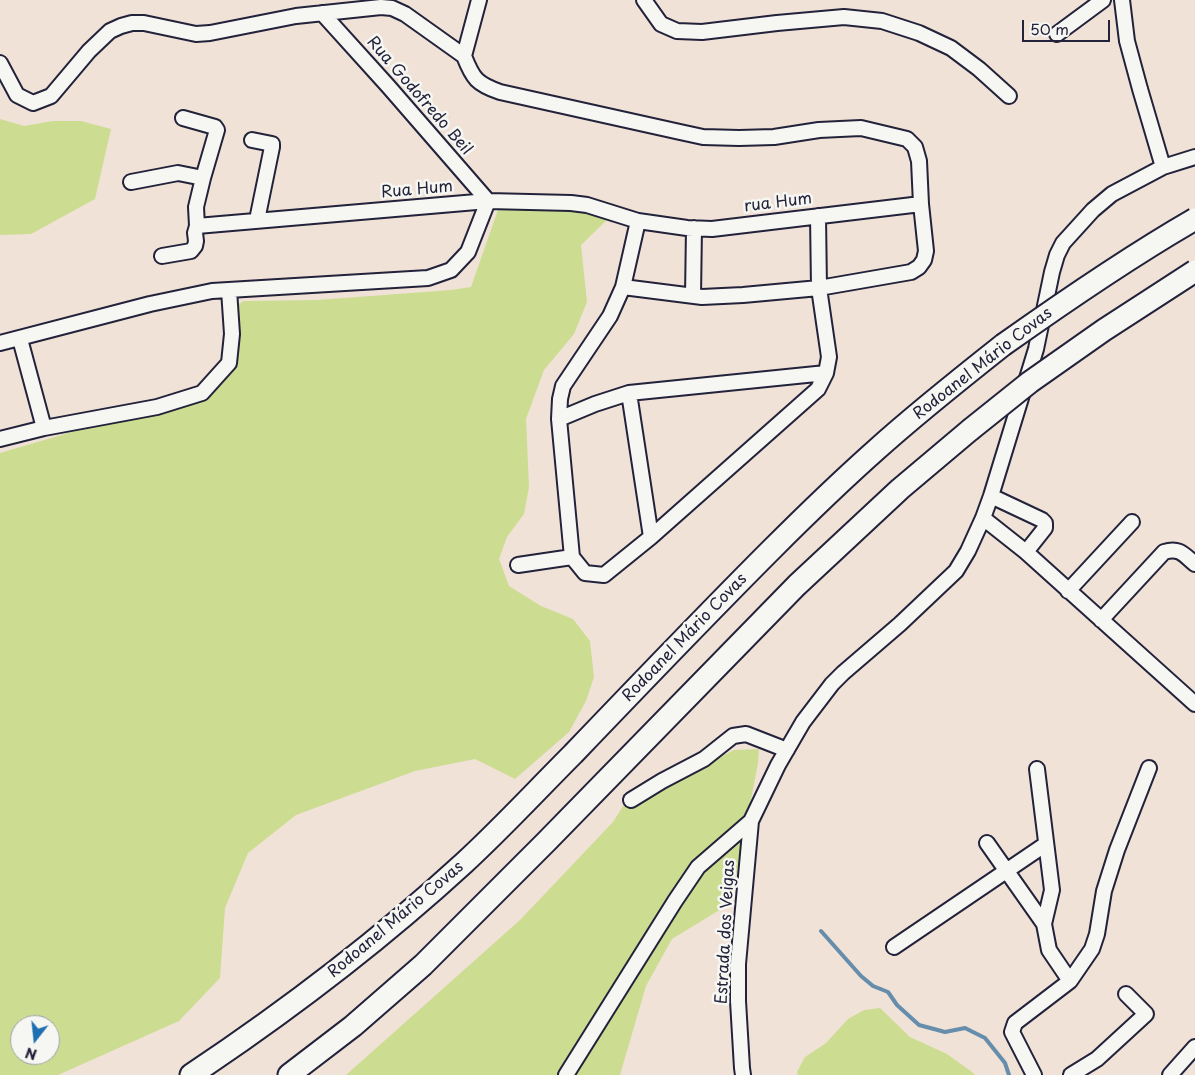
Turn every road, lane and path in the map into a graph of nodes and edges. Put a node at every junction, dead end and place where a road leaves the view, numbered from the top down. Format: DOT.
graph roads {
  1 [pos="479,0"];
  2 [pos="644,0"];
  3 [pos="1103,0"];
  4 [pos="1122,0"];
  5 [pos="322,14"];
  6 [pos="1057,34"];
  7 [pos="464,56"];
  8 [pos="0,63"];
  9 [pos="1009,96"];
  10 [pos="183,118"];
  11 [pos="252,140"];
  12 [pos="1195,157"];
  13 [pos="1163,167"];
  14 [pos="203,178"];
  15 [pos="131,182"];
  16 [pos="488,201"];
  17 [pos="921,204"];
  18 [pos="818,216"];
  19 [pos="1195,219"];
  20 [pos="257,220"];
  21 [pos="638,221"];
  22 [pos="197,226"];
  23 [pos="694,228"];
  24 [pos="162,256"];
  25 [pos="1195,271"];
  26 [pos="623,287"];
  27 [pos="819,288"];
  28 [pos="229,290"];
  29 [pos="693,296"];
  30 [pos="20,339"];
  31 [pos="0,343"];
  32 [pos="826,373"];
  33 [pos="629,393"];
  34 [pos="559,419"];
  35 [pos="44,428"];
  36 [pos="0,439"];
  37 [pos="991,496"];
  38 [pos="983,518"];
  39 [pos="1132,522"];
  40 [pos="651,537"];
  41 [pos="1026,552"];
  42 [pos="572,557"];
  43 [pos="1195,564"];
  44 [pos="518,565"];
  45 [pos="1068,591"];
  46 [pos="1102,620"];
  47 [pos="1195,704"];
  48 [pos="787,750"];
  49 [pos="1149,768"];
  50 [pos="1037,769"];
  51 [pos="631,800"];
  52 [pos="751,821"];
  53 [pos="987,843"];
  54 [pos="1046,844"];
  55 [pos="1007,871"];
  56 [pos="1044,924"];
  57 [pos="894,946"];
  58 [pos="1070,981"];
  59 [pos="1126,994"];
  60 [pos="1195,1047"];
  61 [pos="191,1075"];
  62 [pos="289,1075"];
  63 [pos="566,1075"];
  64 [pos="743,1075"];
  65 [pos="1034,1075"];
  66 [pos="1071,1075"];
  67 [pos="1170,1075"];
  1 -- 7 [label="street"];
  2 -- 9 [label="street"];
  3 -- 6 [label="street"];
  4 -- 13 [label="street"];
  5 -- 7 [label="street"];
  5 -- 8 [label="street"];
  5 -- 16 [label="street, Rua Godofredo Beil"];
  7 -- 17 [label="street"];
  10 -- 14 [label="street"];
  11 -- 20 [label="street"];
  12 -- 13 [label="street"];
  13 -- 37 [label="street"];
  14 -- 15 [label="street"];
  14 -- 22 [label="street"];
  16 -- 20 [label="street, Rua Hum"];
  16 -- 21 [label="street, Rua Hum"];
  16 -- 28 [label="street"];
  17 -- 18 [label="street, rua Hum"];
  17 -- 27 [label="street"];
  18 -- 23 [label="street, rua Hum"];
  18 -- 27 [label="street"];
  19 -- 61 [label="highway, Rodoanel Mário Covas, bridge"];
  20 -- 22 [label="street, Rua Hum"];
  21 -- 23 [label="street, rua Hum"];
  21 -- 26 [label="street"];
  22 -- 24 [label="street"];
  23 -- 29 [label="street"];
  25 -- 62 [label="highway, bridge"];
  26 -- 29 [label="street"];
  26 -- 34 [label="street"];
  27 -- 29 [label="street"];
  27 -- 32 [label="street"];
  28 -- 30 [label="street"];
  28 -- 35 [label="street"];
  30 -- 31 [label="street"];
  30 -- 35 [label="street"];
  32 -- 33 [label="street"];
  32 -- 40 [label="street"];
  33 -- 34 [label="street"];
  33 -- 40 [label="street"];
  34 -- 42 [label="street"];
  35 -- 36 [label="street"];
  37 -- 38 [label="street"];
  37 -- 41 [label="street"];
  38 -- 41 [label="street"];
  38 -- 48 [label="street"];
  39 -- 45 [label="street"];
  40 -- 42 [label="street"];
  41 -- 45 [label="street"];
  42 -- 44 [label="street"];
  43 -- 46 [label="street"];
  45 -- 46 [label="street"];
  46 -- 47 [label="street"];
  48 -- 51 [label="street"];
  48 -- 52 [label="street"];
  49 -- 58 [label="street"];
  50 -- 54 [label="street"];
  52 -- 63 [label="street"];
  52 -- 64 [label="street, Estrada dos Veigas"];
  53 -- 55 [label="street"];
  54 -- 55 [label="street"];
  54 -- 56 [label="street"];
  55 -- 56 [label="street"];
  55 -- 57 [label="street"];
  56 -- 58 [label="street"];
  58 -- 65 [label="street"];
  59 -- 66 [label="street"];
  60 -- 67 [label="street"];
}
